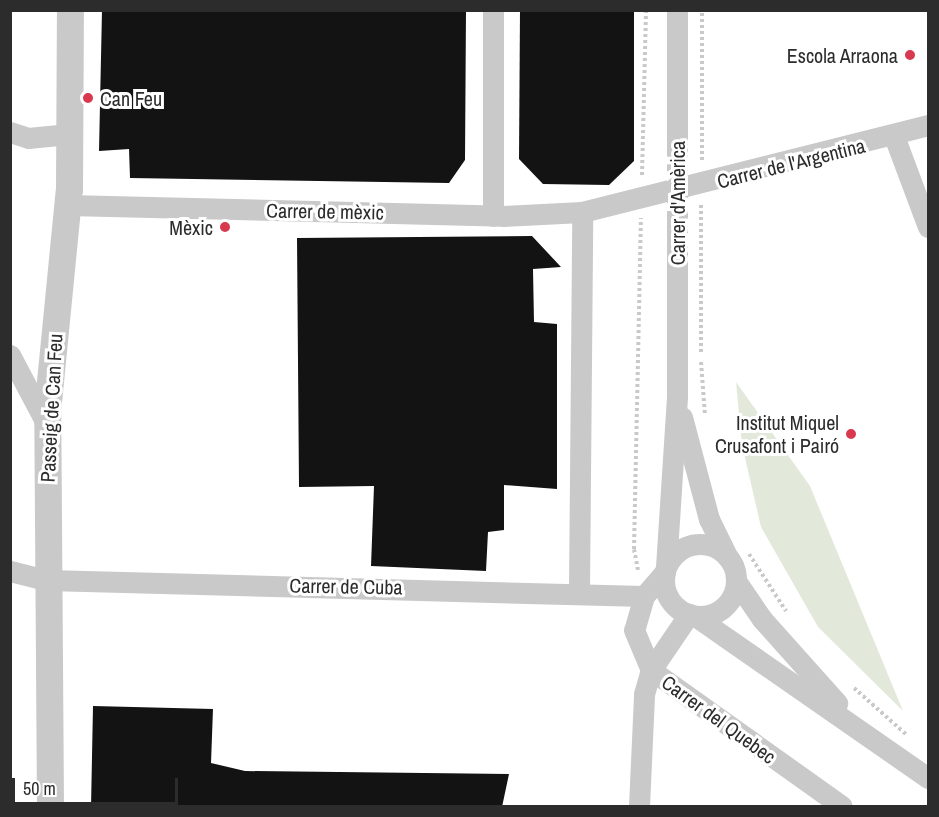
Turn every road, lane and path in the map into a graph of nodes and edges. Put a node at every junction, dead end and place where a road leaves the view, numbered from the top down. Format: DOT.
graph roads {
  1 [pos="69,10"];
  2 [pos="493,10"];
  3 [pos="645,10"];
  4 [pos="677,10"];
  5 [pos="702,10"];
  6 [pos="928,125"];
  7 [pos="10,132"];
  8 [pos="69,134"];
  9 [pos="894,136"];
  10 [pos="701,186"];
  11 [pos="678,192"];
  12 [pos="642,199"];
  13 [pos="67,205"];
  14 [pos="582,212"];
  15 [pos="493,216"];
  16 [pos="928,227"];
  17 [pos="10,355"];
  18 [pos="677,396"];
  19 [pos="705,422"];
  20 [pos="47,425"];
  21 [pos="736,550"];
  22 [pos="666,570"];
  23 [pos="10,571"];
  24 [pos="47,580"];
  25 [pos="736,581"];
  26 [pos="579,591"];
  27 [pos="644,596"];
  28 [pos="692,615"];
  29 [pos="793,620"];
  30 [pos="651,670"];
  31 [pos="848,683"];
  32 [pos="856,723"];
  33 [pos="913,739"];
  34 [pos="928,778"];
  35 [pos="50,807"];
  36 [pos="639,807"];
  37 [pos="842,807"];
  1 -- 8 [label="street, Passeig de Can Feu"];
  2 -- 15 [label="street"];
  3 -- 12 [label="path"];
  4 -- 11 [label="street, Carrer d'Amèrica"];
  5 -- 10 [label="path"];
  6 -- 9 [label="street, Carrer de l'Argentina"];
  7 -- 8 [label="street"];
  8 -- 13 [label="street, Passeig de Can Feu"];
  9 -- 10 [label="street, Carrer de l'Argentina"];
  9 -- 16 [label="street"];
  10 -- 11 [label="street, Carrer de l'Argentina"];
  10 -- 19 [label="path"];
  11 -- 12 [label="street, Carrer de l'Argentina"];
  11 -- 18 [label="street, Carrer d'Amèrica"];
  12 -- 14 [label="street, Carrer de l'Argentina"];
  12 -- 27 [label="path"];
  13 -- 15 [label="street, Carrer de mèxic"];
  13 -- 20 [label="street, Passeig de Can Feu"];
  14 -- 15 [label="street, Carrer de mèxic"];
  14 -- 26 [label="street"];
  17 -- 20 [label="street"];
  18 -- 21 [label="street, Carrer d'Amèrica"];
  18 -- 22 [label="street, Carrer d'Amèrica"];
  20 -- 24 [label="street, Passeig de Can Feu"];
  21 -- 22 [label="street"];
  21 -- 25 [label="street"];
  21 -- 29 [label="path"];
  22 -- 27 [label="street"];
  22 -- 28 [label="street"];
  23 -- 24 [label="street, Carrer de Cuba"];
  24 -- 26 [label="street, Carrer de Cuba"];
  24 -- 35 [label="street, Passeig de Can Feu"];
  25 -- 28 [label="street"];
  25 -- 32 [label="street"];
  26 -- 27 [label="street, Carrer de Cuba"];
  27 -- 30 [label="street"];
  28 -- 30 [label="street, Carrer del Quebec"];
  28 -- 32 [label="street"];
  30 -- 36 [label="street"];
  30 -- 37 [label="street, Carrer del Quebec"];
  31 -- 33 [label="path"];
  32 -- 34 [label="street"];
}
